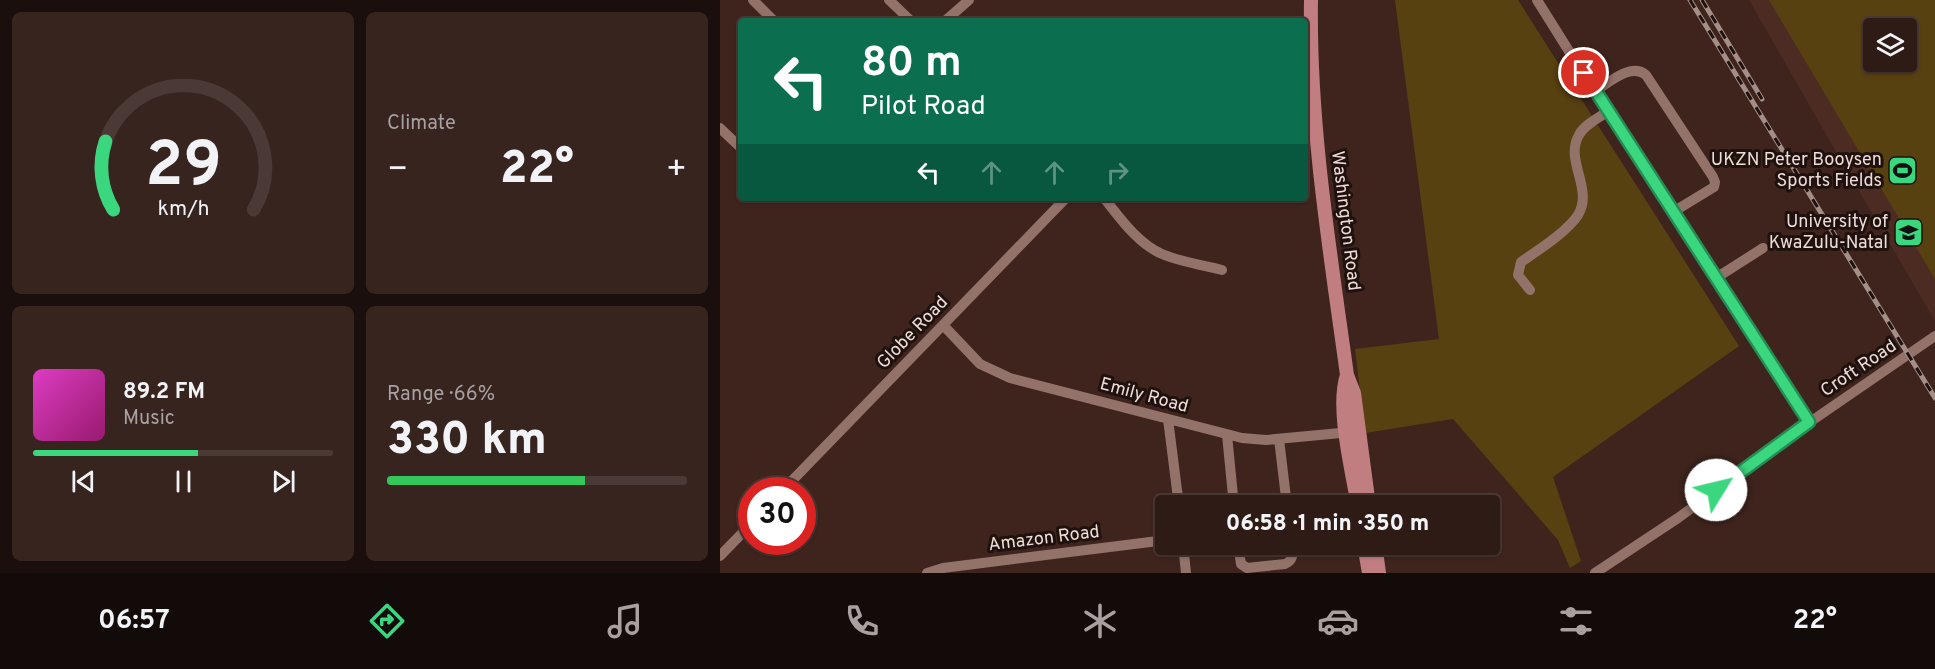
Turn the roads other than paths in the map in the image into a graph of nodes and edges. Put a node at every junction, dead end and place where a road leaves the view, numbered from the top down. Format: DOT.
graph roads {
  1 [pos="753,0"];
  2 [pos="889,0"];
  3 [pos="969,0"];
  4 [pos="1311,0"];
  5 [pos="1537,0"];
  6 [pos="771,18"];
  7 [pos="908,18"];
  8 [pos="948,18"];
  9 [pos="1308,69"];
  10 [pos="1595,91"];
  11 [pos="1607,112"];
  12 [pos="720,128"];
  13 [pos="738,145"];
  14 [pos="1063,201"];
  15 [pos="1106,201"];
  16 [pos="1673,212"];
  17 [pos="1763,248"];
  18 [pos="1222,270"];
  19 [pos="1716,278"];
  20 [pos="1530,290"];
  21 [pos="943,325"];
  22 [pos="1935,336"];
  23 [pos="1168,419"];
  24 [pos="1809,422"];
  25 [pos="1352,431"];
  26 [pos="1227,435"];
  27 [pos="1279,439"];
  28 [pos="796,477"];
  29 [pos="1178,495"];
  30 [pos="1233,495"];
  31 [pos="1286,495"];
  32 [pos="1357,495"];
  33 [pos="1367,495"];
  34 [pos="738,537"];
  35 [pos="1155,541"];
  36 [pos="1184,555"];
  37 [pos="1240,555"];
  38 [pos="1293,555"];
  39 [pos="1366,555"];
  40 [pos="1377,555"];
  41 [pos="720,556"];
  42 [pos="927,573"];
  43 [pos="1186,573"];
  44 [pos="1369,573"];
  45 [pos="1379,573"];
  46 [pos="1594,573"];
  1 -- 6 [label="street"];
  2 -- 7 [label="street"];
  3 -- 8 [label="street"];
  4 -- 9 [label="main road, Washington Road"];
  5 -- 10 [label="street"];
  9 -- 25 [label="main road, Washington Road"];
  10 -- 11 [label="street"];
  10 -- 16 [label="street"];
  11 -- 16 [label="street"];
  11 -- 20 [label="street"];
  12 -- 13 [label="street"];
  14 -- 21 [label="street, Globe Road"];
  15 -- 18 [label="street"];
  16 -- 19 [label="street"];
  17 -- 19 [label="street"];
  19 -- 24 [label="street"];
  21 -- 23 [label="street, Emily Road"];
  21 -- 28 [label="street, Globe Road"];
  22 -- 24 [label="street, Croft Road"];
  23 -- 26 [label="street, Emily Road"];
  23 -- 29 [label="street"];
  24 -- 46 [label="street, Croft Road"];
  25 -- 27 [label="street, Emily Road"];
  25 -- 32 [label="main road, Washington Road"];
  25 -- 33 [label="main road, Washington Road"];
  26 -- 27 [label="street, Emily Road"];
  26 -- 30 [label="street"];
  27 -- 31 [label="street"];
  34 -- 41 [label="street"];
  35 -- 42 [label="street, Amazon Road"];
  36 -- 43 [label="street"];
  37 -- 38 [label="street"];
  39 -- 44 [label="main road"];
  40 -- 45 [label="main road"];
}
